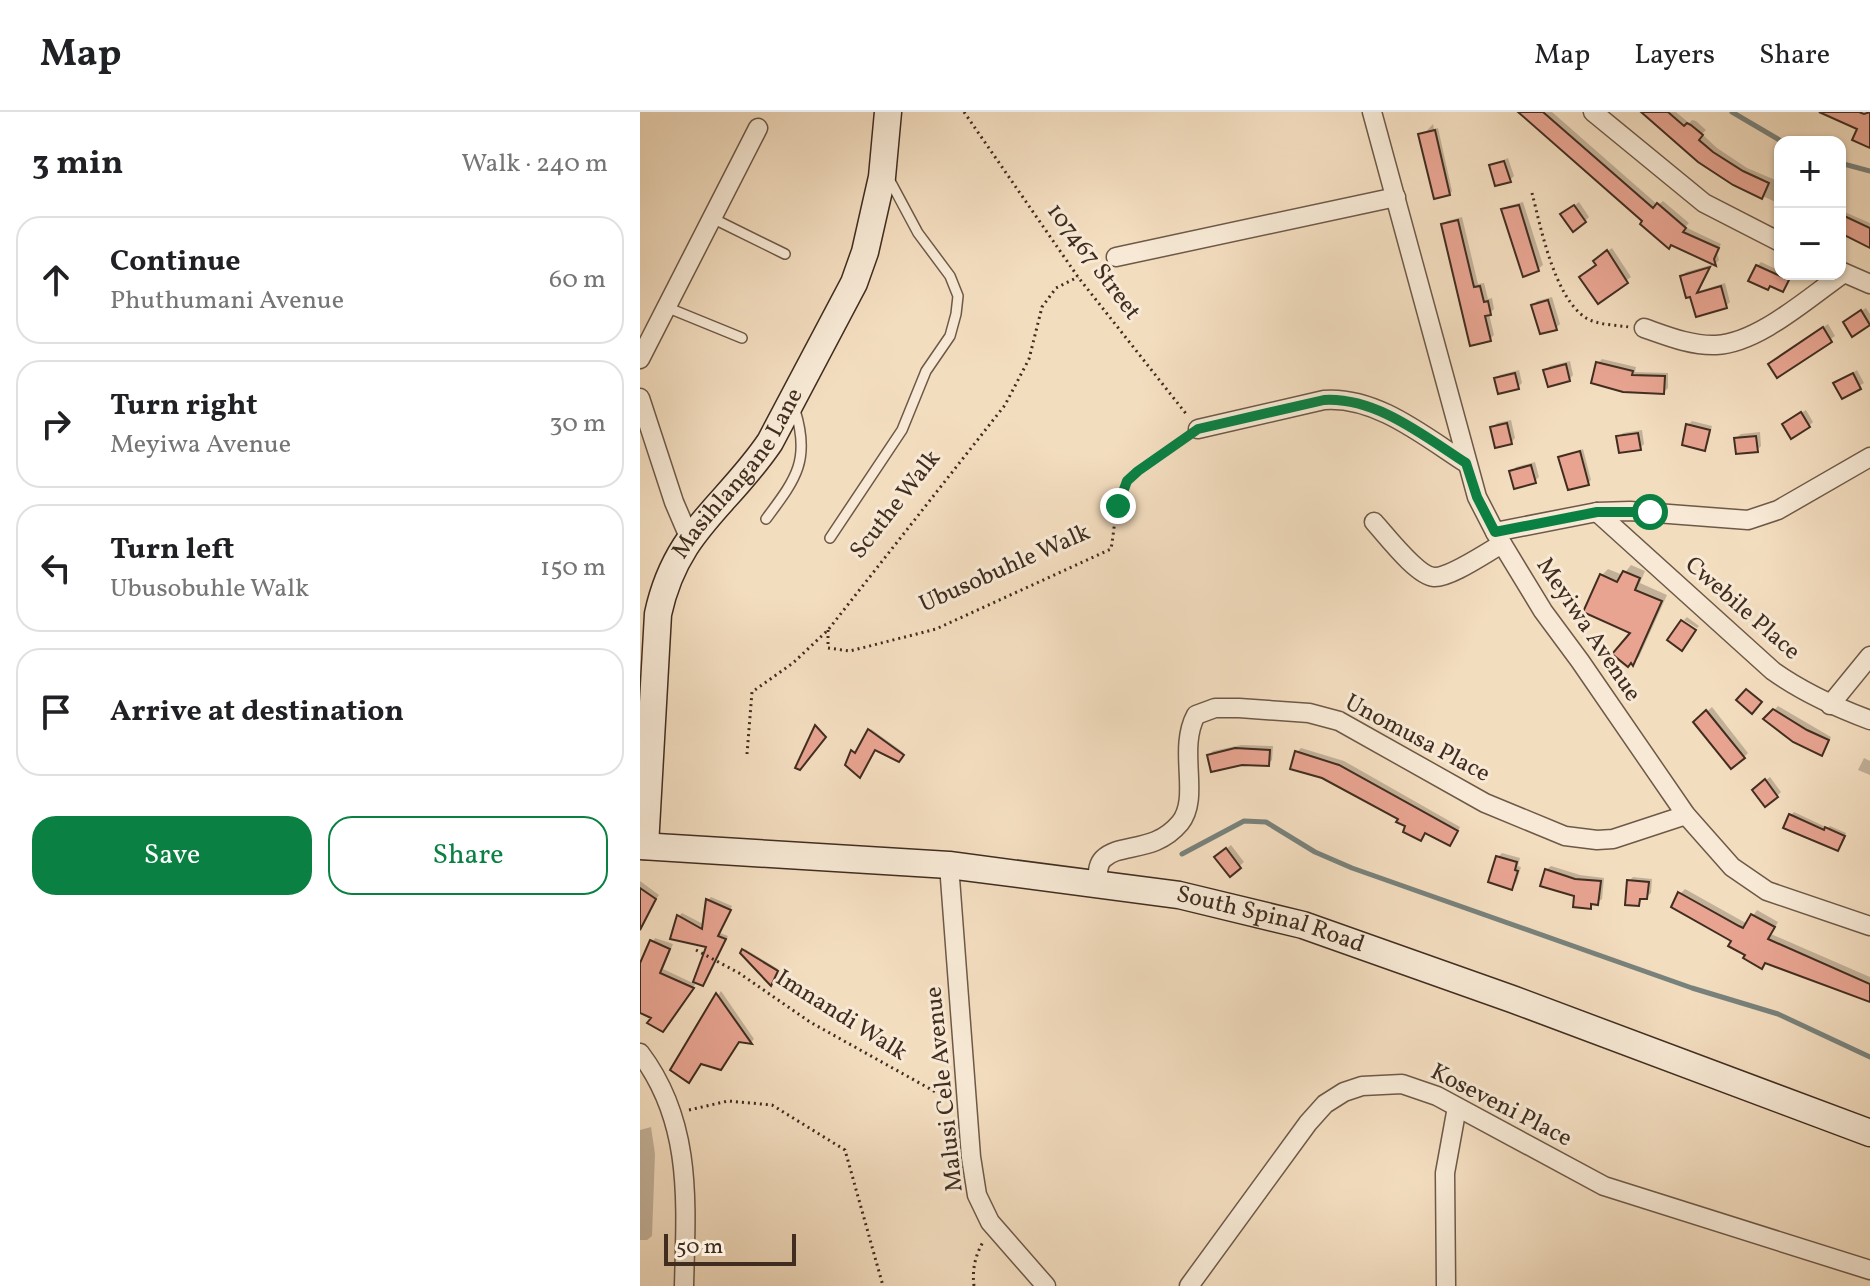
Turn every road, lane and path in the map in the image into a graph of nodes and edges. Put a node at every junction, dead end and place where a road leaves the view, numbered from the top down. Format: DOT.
graph roads {
  1 [pos="888,112"];
  2 [pos="964,112"];
  3 [pos="1372,112"];
  4 [pos="1593,112"];
  5 [pos="758,128"];
  6 [pos="883,166"];
  7 [pos="1532,193"];
  8 [pos="1396,197"];
  9 [pos="712,218"];
  10 [pos="1774,239"];
  11 [pos="785,254"];
  12 [pos="1116,257"];
  13 [pos="1846,274"];
  14 [pos="1078,277"];
  15 [pos="1831,280"];
  16 [pos="1870,284"];
  17 [pos="666,307"];
  18 [pos="1644,328"];
  19 [pos="742,338"];
  20 [pos="640,359"];
  21 [pos="640,398"];
  22 [pos="792,402"];
  23 [pos="1198,429"];
  24 [pos="1870,457"];
  25 [pos="1466,463"];
  26 [pos="1597,512"];
  27 [pos="766,519"];
  28 [pos="1374,522"];
  29 [pos="689,537"];
  30 [pos="830,538"];
  31 [pos="1498,538"];
  32 [pos="828,630"];
  33 [pos="1870,656"];
  34 [pos="647,679"];
  35 [pos="1830,705"];
  36 [pos="1870,720"];
  37 [pos="646,726"];
  38 [pos="747,754"];
  39 [pos="1686,815"];
  40 [pos="642,846"];
  41 [pos="949,865"];
  42 [pos="1097,883"];
  43 [pos="1870,926"];
  44 [pos="696,950"];
  45 [pos="640,1053"];
  46 [pos="1457,1107"];
  47 [pos="968,1109"];
  48 [pos="673,1114"];
  49 [pos="1870,1133"];
  50 [pos="993,1225"];
  51 [pos="1870,1270"];
  52 [pos="684,1286"];
  53 [pos="883,1286"];
  54 [pos="974,1286"];
  55 [pos="1046,1286"];
  56 [pos="1189,1286"];
  57 [pos="1446,1286"];
  1 -- 6 [label="street, Masihlangane Lane"];
  2 -- 14 [label="path, 107467 Street"];
  3 -- 8 [label="street, Meyiwa Avenue"];
  4 -- 10 [label="street"];
  5 -- 9 [label="street"];
  6 -- 22 [label="street, Masihlangane Lane"];
  6 -- 30 [label="lane"];
  7 -- 18 [label="path"];
  8 -- 12 [label="street"];
  8 -- 25 [label="street, Meyiwa Avenue"];
  9 -- 11 [label="lane"];
  9 -- 17 [label="street"];
  13 -- 16 [label="street"];
  14 -- 23 [label="path, 107467 Street"];
  14 -- 32 [label="path, Scuthe Walk"];
  15 -- 18 [label="street"];
  17 -- 19 [label="lane"];
  17 -- 20 [label="street"];
  21 -- 29 [label="street"];
  22 -- 27 [label="lane"];
  22 -- 29 [label="street, Masihlangane Lane"];
  23 -- 25 [label="street"];
  23 -- 32 [label="path, Ubusobuhle Walk"];
  24 -- 26 [label="street"];
  25 -- 31 [label="street, Meyiwa Avenue"];
  26 -- 31 [label="street"];
  26 -- 35 [label="street, Cwebile Place"];
  28 -- 31 [label="street"];
  29 -- 34 [label="street, Masihlangane Lane"];
  31 -- 39 [label="street, Meyiwa Avenue"];
  32 -- 38 [label="path, Scuthe Walk"];
  33 -- 35 [label="street"];
  34 -- 37 [label="street, Masihlangane Lane"];
  35 -- 36 [label="street, Cwebile Place"];
  37 -- 40 [label="street, Masihlangane Lane"];
  39 -- 42 [label="street, Unomusa Place"];
  39 -- 43 [label="street, Meyiwa Avenue"];
  40 -- 41 [label="street, South Spinal Road"];
  41 -- 42 [label="street, South Spinal Road"];
  41 -- 47 [label="street, Malusi Cele Avenue"];
  42 -- 49 [label="street, South Spinal Road"];
  44 -- 47 [label="path, Imnandi Walk"];
  45 -- 48 [label="street"];
  46 -- 51 [label="street, Koseveni Place"];
  46 -- 56 [label="street, Koseveni Place"];
  46 -- 57 [label="street"];
  47 -- 50 [label="street, Malusi Cele Avenue"];
  48 -- 52 [label="street"];
  48 -- 53 [label="path"];
  50 -- 54 [label="path"];
  50 -- 55 [label="street, Malusi Cele Avenue"];
}
